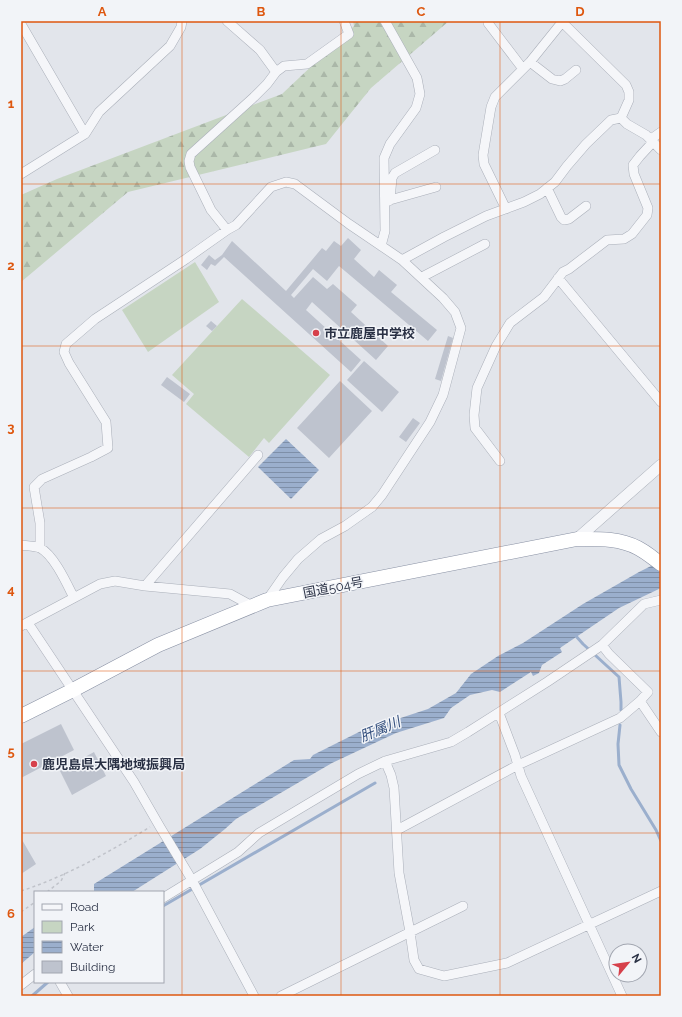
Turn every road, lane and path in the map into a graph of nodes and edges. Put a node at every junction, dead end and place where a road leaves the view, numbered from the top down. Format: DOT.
graph roads {
  1 [pos="182,21"];
  2 [pos="227,21"];
  3 [pos="344,21"];
  4 [pos="385,21"];
  5 [pos="488,21"];
  6 [pos="563,22"];
  7 [pos="21,24"];
  8 [pos="530,62"];
  9 [pos="523,69"];
  10 [pos="576,70"];
  11 [pos="276,72"];
  12 [pos="621,118"];
  13 [pos="661,132"];
  14 [pos="85,134"];
  15 [pos="652,141"];
  16 [pos="435,150"];
  17 [pos="661,150"];
  18 [pos="21,174"];
  19 [pos="436,187"];
  20 [pos="547,188"];
  21 [pos="387,202"];
  22 [pos="586,206"];
  23 [pos="506,209"];
  24 [pos="227,230"];
  25 [pos="485,244"];
  26 [pos="381,246"];
  27 [pos="402,260"];
  28 [pos="422,277"];
  29 [pos="558,278"];
  30 [pos="661,402"];
  31 [pos="258,455"];
  32 [pos="500,461"];
  33 [pos="661,466"];
  34 [pos="577,539"];
  35 [pos="21,545"];
  36 [pos="40,548"];
  37 [pos="661,564"];
  38 [pos="145,586"];
  39 [pos="74,598"];
  40 [pos="267,600"];
  41 [pos="661,600"];
  42 [pos="252,606"];
  43 [pos="24,624"];
  44 [pos="602,645"];
  45 [pos="73,690"];
  46 [pos="640,701"];
  47 [pos="499,712"];
  48 [pos="21,716"];
  49 [pos="661,732"];
  50 [pos="385,761"];
  51 [pos="518,765"];
  52 [pos="158,825"];
  53 [pos="397,830"];
  54 [pos="65,873"];
  55 [pos="192,880"];
  56 [pos="21,891"];
  57 [pos="48,891"];
  58 [pos="661,891"];
  59 [pos="164,897"];
  60 [pos="34,903"];
  61 [pos="463,906"];
  62 [pos="21,912"];
  63 [pos="590,924"];
  64 [pos="410,932"];
  65 [pos="34,975"];
  66 [pos="61,983"];
  67 [pos="21,985"];
  68 [pos="68,996"];
  69 [pos="254,996"];
  70 [pos="281,996"];
  71 [pos="622,996"];
  1 -- 14 [label="street"];
  2 -- 11 [label="street"];
  3 -- 11 [label="street"];
  4 -- 21 [label="street"];
  5 -- 9 [label="street"];
  6 -- 8 [label="street"];
  6 -- 12 [label="street"];
  7 -- 14 [label="street"];
  8 -- 9 [label="street"];
  8 -- 10 [label="street"];
  9 -- 23 [label="street"];
  11 -- 24 [label="street"];
  12 -- 15 [label="street"];
  12 -- 20 [label="street"];
  13 -- 15 [label="street"];
  14 -- 18 [label="street"];
  15 -- 17 [label="street"];
  15 -- 29 [label="street"];
  16 -- 21 [label="street"];
  19 -- 21 [label="street"];
  20 -- 22 [label="street"];
  20 -- 23 [label="street"];
  21 -- 26 [label="street"];
  23 -- 27 [label="street"];
  24 -- 26 [label="street"];
  24 -- 36 [label="street"];
  25 -- 28 [label="street"];
  26 -- 27 [label="street"];
  27 -- 28 [label="street"];
  28 -- 40 [label="street"];
  29 -- 30 [label="street"];
  29 -- 32 [label="street"];
  31 -- 38 [label="street"];
  33 -- 34 [label="street"];
  34 -- 37 [label="highway, 国道504号"];
  34 -- 40 [label="highway, 国道504号"];
  35 -- 36 [label="street"];
  36 -- 39 [label="street"];
  38 -- 39 [label="street"];
  38 -- 42 [label="street"];
  39 -- 43 [label="street"];
  40 -- 42 [label="highway, 国道504号"];
  41 -- 44 [label="street"];
  42 -- 45 [label="highway, 国道504号"];
  43 -- 45 [label="street"];
  44 -- 46 [label="street"];
  44 -- 47 [label="street"];
  45 -- 48 [label="highway, 国道504号"];
  45 -- 52 [label="street"];
  46 -- 49 [label="street"];
  46 -- 51 [label="street"];
  47 -- 50 [label="street"];
  47 -- 51 [label="street"];
  50 -- 53 [label="street"];
  50 -- 55 [label="street"];
  51 -- 53 [label="street"];
  51 -- 63 [label="street"];
  52 -- 54 [label="path"];
  52 -- 55 [label="street"];
  53 -- 64 [label="street"];
  54 -- 56 [label="path"];
  54 -- 57 [label="path"];
  55 -- 59 [label="street"];
  55 -- 69 [label="street"];
  58 -- 63 [label="street"];
  60 -- 62 [label="path"];
  61 -- 64 [label="street"];
  63 -- 64 [label="street"];
  63 -- 71 [label="street"];
  64 -- 70 [label="street"];
  65 -- 67 [label="street"];
  66 -- 68 [label="street"];
}
